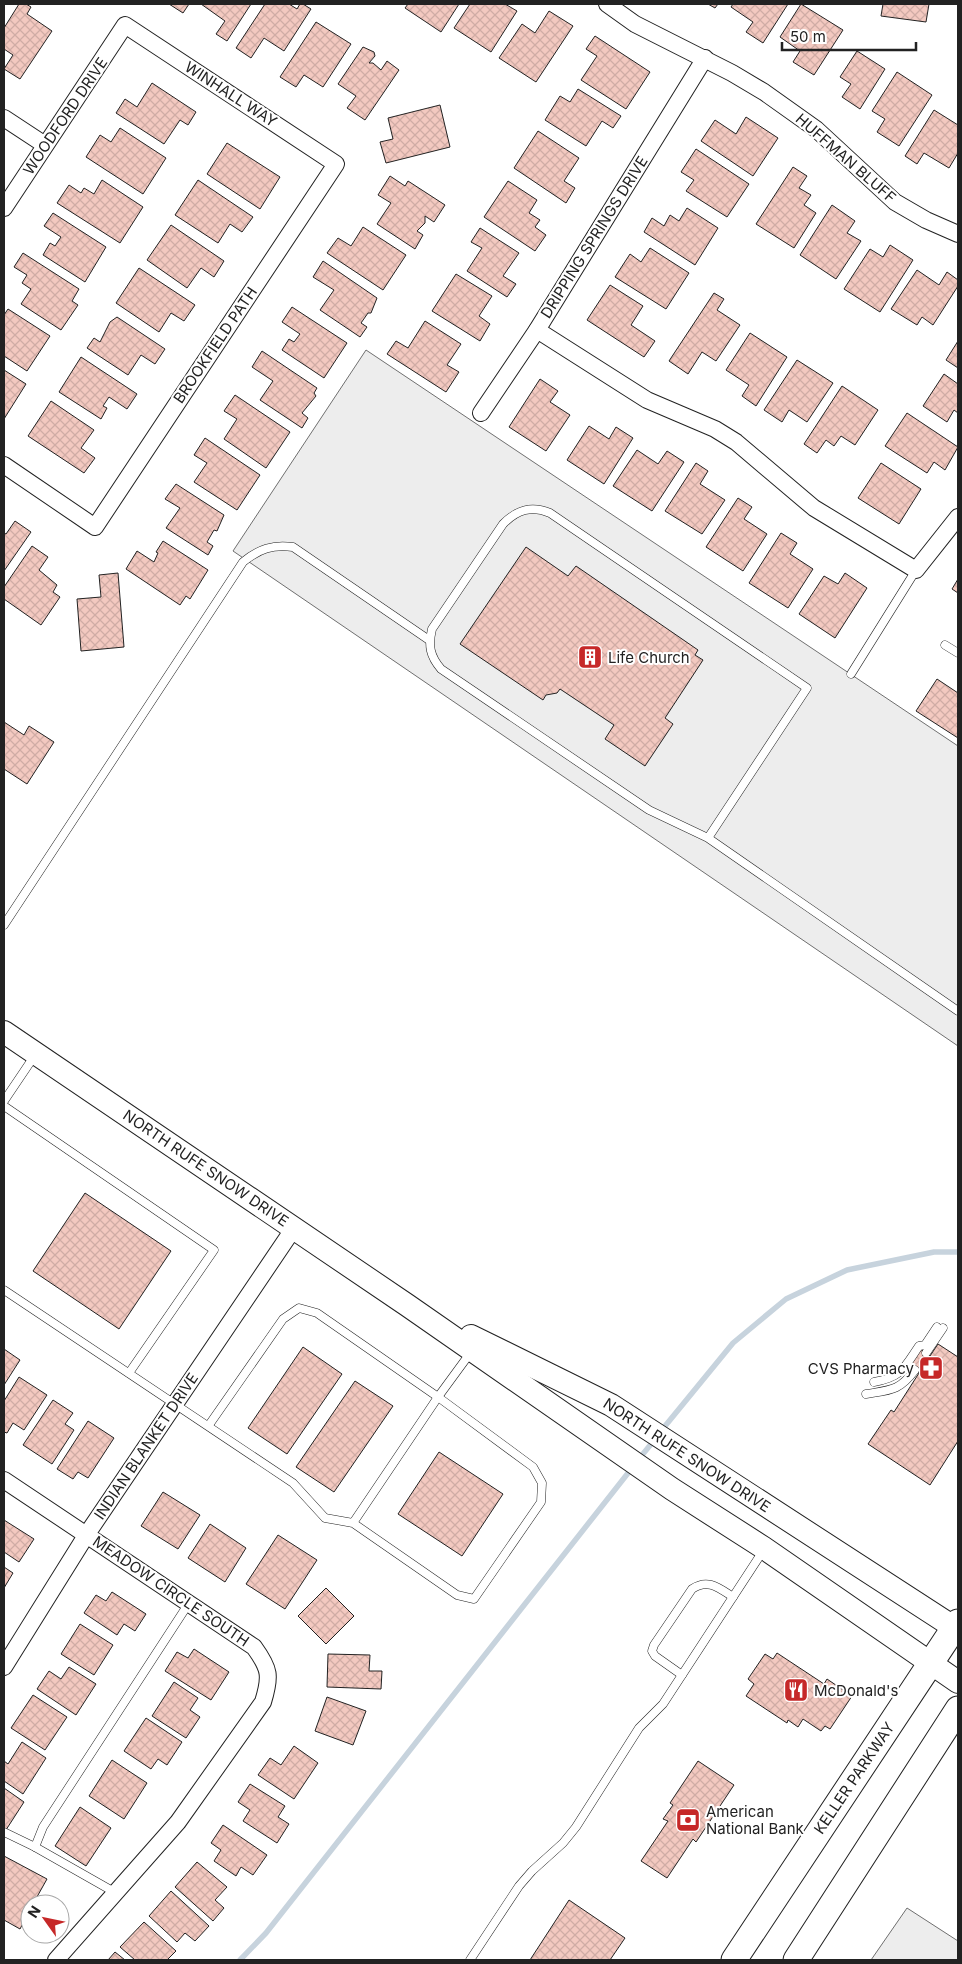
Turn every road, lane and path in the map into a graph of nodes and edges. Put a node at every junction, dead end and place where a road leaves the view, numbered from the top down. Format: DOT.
graph roads {
  1 [pos="607,4"];
  2 [pos="125,25"];
  3 [pos="705,58"];
  4 [pos="4,118"];
  5 [pos="46,145"];
  6 [pos="336,164"];
  7 [pos="4,208"];
  8 [pos="958,234"];
  9 [pos="537,330"];
  10 [pos="481,414"];
  11 [pos="4,465"];
  12 [pos="958,516"];
  13 [pos="916,570"];
  14 [pos="429,640"];
  15 [pos="945,645"];
  16 [pos="958,653"];
  17 [pos="851,674"];
  18 [pos="708,838"];
  19 [pos="4,924"];
  20 [pos="958,1011"];
  21 [pos="4,1032"];
  22 [pos="36,1054"];
  23 [pos="4,1101"];
  24 [pos="4,1106"];
  25 [pos="294,1228"];
  26 [pos="4,1290"];
  27 [pos="407,1304"];
  28 [pos="472,1350"];
  29 [pos="926,1353"];
  30 [pos="915,1370"];
  31 [pos="129,1373"];
  32 [pos="874,1382"];
  33 [pos="866,1394"];
  34 [pos="438,1397"];
  35 [pos="175,1403"];
  36 [pos="209,1425"];
  37 [pos="4,1480"];
  38 [pos="785,1518"];
  39 [pos="353,1524"];
  40 [pos="87,1534"];
  41 [pos="764,1548"];
  42 [pos="733,1597"];
  43 [pos="189,1603"];
  44 [pos="957,1626"];
  45 [pos="931,1663"];
  46 [pos="4,1666"];
  47 [pos="682,1675"];
  48 [pos="958,1682"];
  49 [pos="958,1708"];
  50 [pos="4,1832"];
  51 [pos="35,1847"];
  52 [pos="117,1894"];
  53 [pos="802,1956"];
  54 [pos="56,1960"];
  55 [pos="470,1960"];
  56 [pos="734,1960"];
  1 -- 3 [label="street, HUFFMAN BLUFF"];
  2 -- 5 [label="street, WOODFORD DRIVE"];
  2 -- 6 [label="street, WINHALL WAY"];
  3 -- 8 [label="street, HUFFMAN BLUFF"];
  3 -- 9 [label="street, DRIPPING SPRINGS DRIVE"];
  4 -- 5 [label="street"];
  5 -- 7 [label="street, WOODFORD DRIVE"];
  6 -- 11 [label="street, BROOKFIELD PATH"];
  9 -- 10 [label="street, DRIPPING SPRINGS DRIVE"];
  9 -- 13 [label="street"];
  12 -- 13 [label="street"];
  13 -- 17 [label="lane"];
  14 -- 18 [label="lane"];
  14 -- 18 [label="lane"];
  14 -- 19 [label="lane"];
  15 -- 16 [label="lane"];
  18 -- 20 [label="lane"];
  21 -- 22 [label="main road, NORTH RUFE SNOW DRIVE"];
  22 -- 23 [label="lane"];
  22 -- 25 [label="main road, NORTH RUFE SNOW DRIVE"];
  24 -- 31 [label="lane"];
  25 -- 27 [label="main road, NORTH RUFE SNOW DRIVE"];
  25 -- 35 [label="street, INDIAN BLANKET DRIVE"];
  26 -- 31 [label="lane"];
  27 -- 28 [label="main road, NORTH RUFE SNOW DRIVE"];
  27 -- 38 [label="main road, NORTH RUFE SNOW DRIVE"];
  28 -- 34 [label="lane"];
  28 -- 41 [label="main road, NORTH RUFE SNOW DRIVE"];
  29 -- 32 [label="lane"];
  30 -- 33 [label="lane"];
  31 -- 35 [label="lane"];
  34 -- 36 [label="lane"];
  34 -- 39 [label="lane"];
  34 -- 39 [label="lane"];
  35 -- 36 [label="lane"];
  35 -- 40 [label="street, INDIAN BLANKET DRIVE"];
  36 -- 39 [label="lane"];
  37 -- 40 [label="street, MEADOW CIRCLE SOUTH"];
  38 -- 41 [label="main road"];
  38 -- 44 [label="main road, NORTH RUFE SNOW DRIVE"];
  40 -- 43 [label="street, MEADOW CIRCLE SOUTH"];
  40 -- 46 [label="street, INDIAN BLANKET DRIVE"];
  41 -- 42 [label="lane"];
  41 -- 45 [label="main road, NORTH RUFE SNOW DRIVE"];
  42 -- 47 [label="lane"];
  42 -- 47 [label="lane"];
  43 -- 51 [label="lane"];
  43 -- 52 [label="street, MEADOW CIRCLE SOUTH"];
  44 -- 45 [label="main road, KELLER PARKWAY"];
  45 -- 48 [label="main road, NORTH RUFE SNOW DRIVE"];
  45 -- 56 [label="main road, KELLER PARKWAY"];
  47 -- 55 [label="lane"];
  49 -- 53 [label="main road"];
  50 -- 51 [label="lane"];
  51 -- 52 [label="lane"];
  52 -- 54 [label="street, MEADOW CIRCLE SOUTH"];
}
